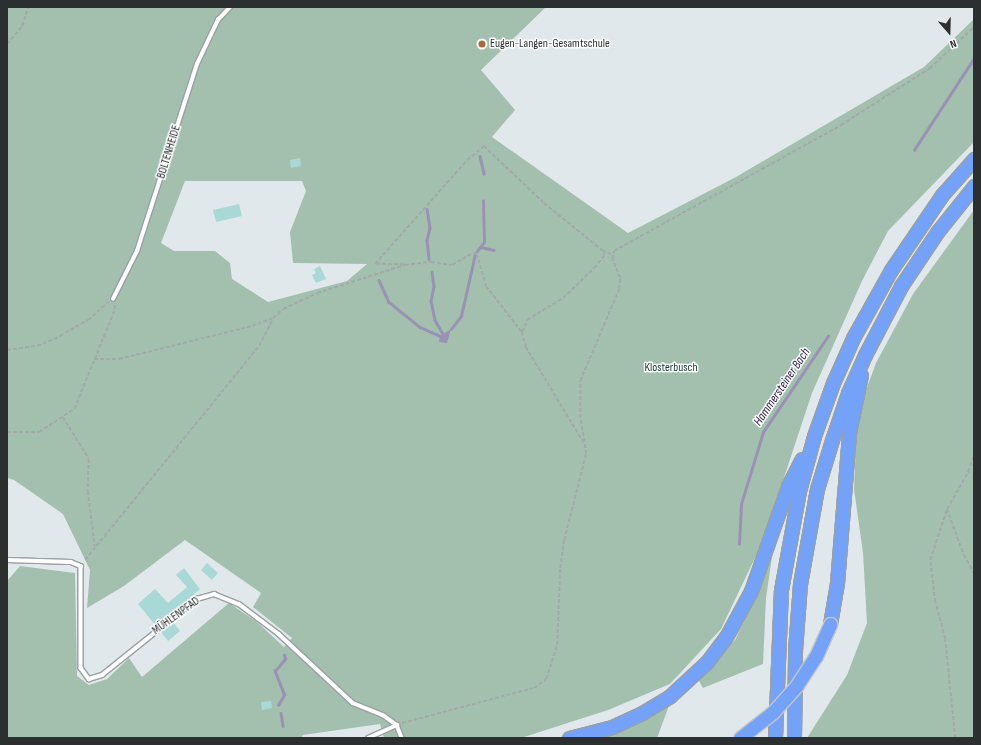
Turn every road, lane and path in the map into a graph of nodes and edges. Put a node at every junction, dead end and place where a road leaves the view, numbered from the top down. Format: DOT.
graph roads {
  1 [pos="28,7"];
  2 [pos="230,7"];
  3 [pos="974,27"];
  4 [pos="7,44"];
  5 [pos="974,159"];
  6 [pos="974,186"];
  7 [pos="602,250"];
  8 [pos="613,255"];
  9 [pos="405,265"];
  10 [pos="113,299"];
  11 [pos="273,318"];
  12 [pos="522,332"];
  13 [pos="7,350"];
  14 [pos="865,355"];
  15 [pos="94,359"];
  16 [pos="63,417"];
  17 [pos="7,432"];
  18 [pos="814,436"];
  19 [pos="584,445"];
  20 [pos="974,455"];
  21 [pos="947,509"];
  22 [pos="95,547"];
  23 [pos="7,560"];
  24 [pos="81,566"];
  25 [pos="974,573"];
  26 [pos="397,725"];
  27 [pos="368,738"];
  28 [pos="402,738"];
  29 [pos="569,738"];
  30 [pos="740,738"];
  31 [pos="775,738"];
  32 [pos="794,738"];
  33 [pos="955,738"];
  1 -- 4 [label="path"];
  2 -- 10 [label="lane, BOLTENHEIDE"];
  3 -- 8 [label="path"];
  5 -- 18 [label="highway"];
  6 -- 14 [label="highway"];
  7 -- 8 [label="path"];
  7 -- 9 [label="path"];
  7 -- 12 [label="path"];
  8 -- 19 [label="path"];
  9 -- 11 [label="path"];
  9 -- 12 [label="path"];
  10 -- 13 [label="path"];
  10 -- 15 [label="path"];
  11 -- 15 [label="path"];
  11 -- 22 [label="path"];
  12 -- 19 [label="path"];
  14 -- 30 [label="highway, bridge"];
  14 -- 32 [label="highway"];
  15 -- 16 [label="path"];
  16 -- 17 [label="path"];
  16 -- 22 [label="path"];
  18 -- 29 [label="highway"];
  18 -- 31 [label="highway"];
  19 -- 26 [label="path"];
  20 -- 21 [label="path"];
  21 -- 25 [label="path"];
  21 -- 33 [label="path"];
  22 -- 24 [label="path"];
  23 -- 24 [label="lane"];
  24 -- 26 [label="lane, MÜHLENPFAD"];
  26 -- 27 [label="lane"];
  26 -- 28 [label="lane"];
}
